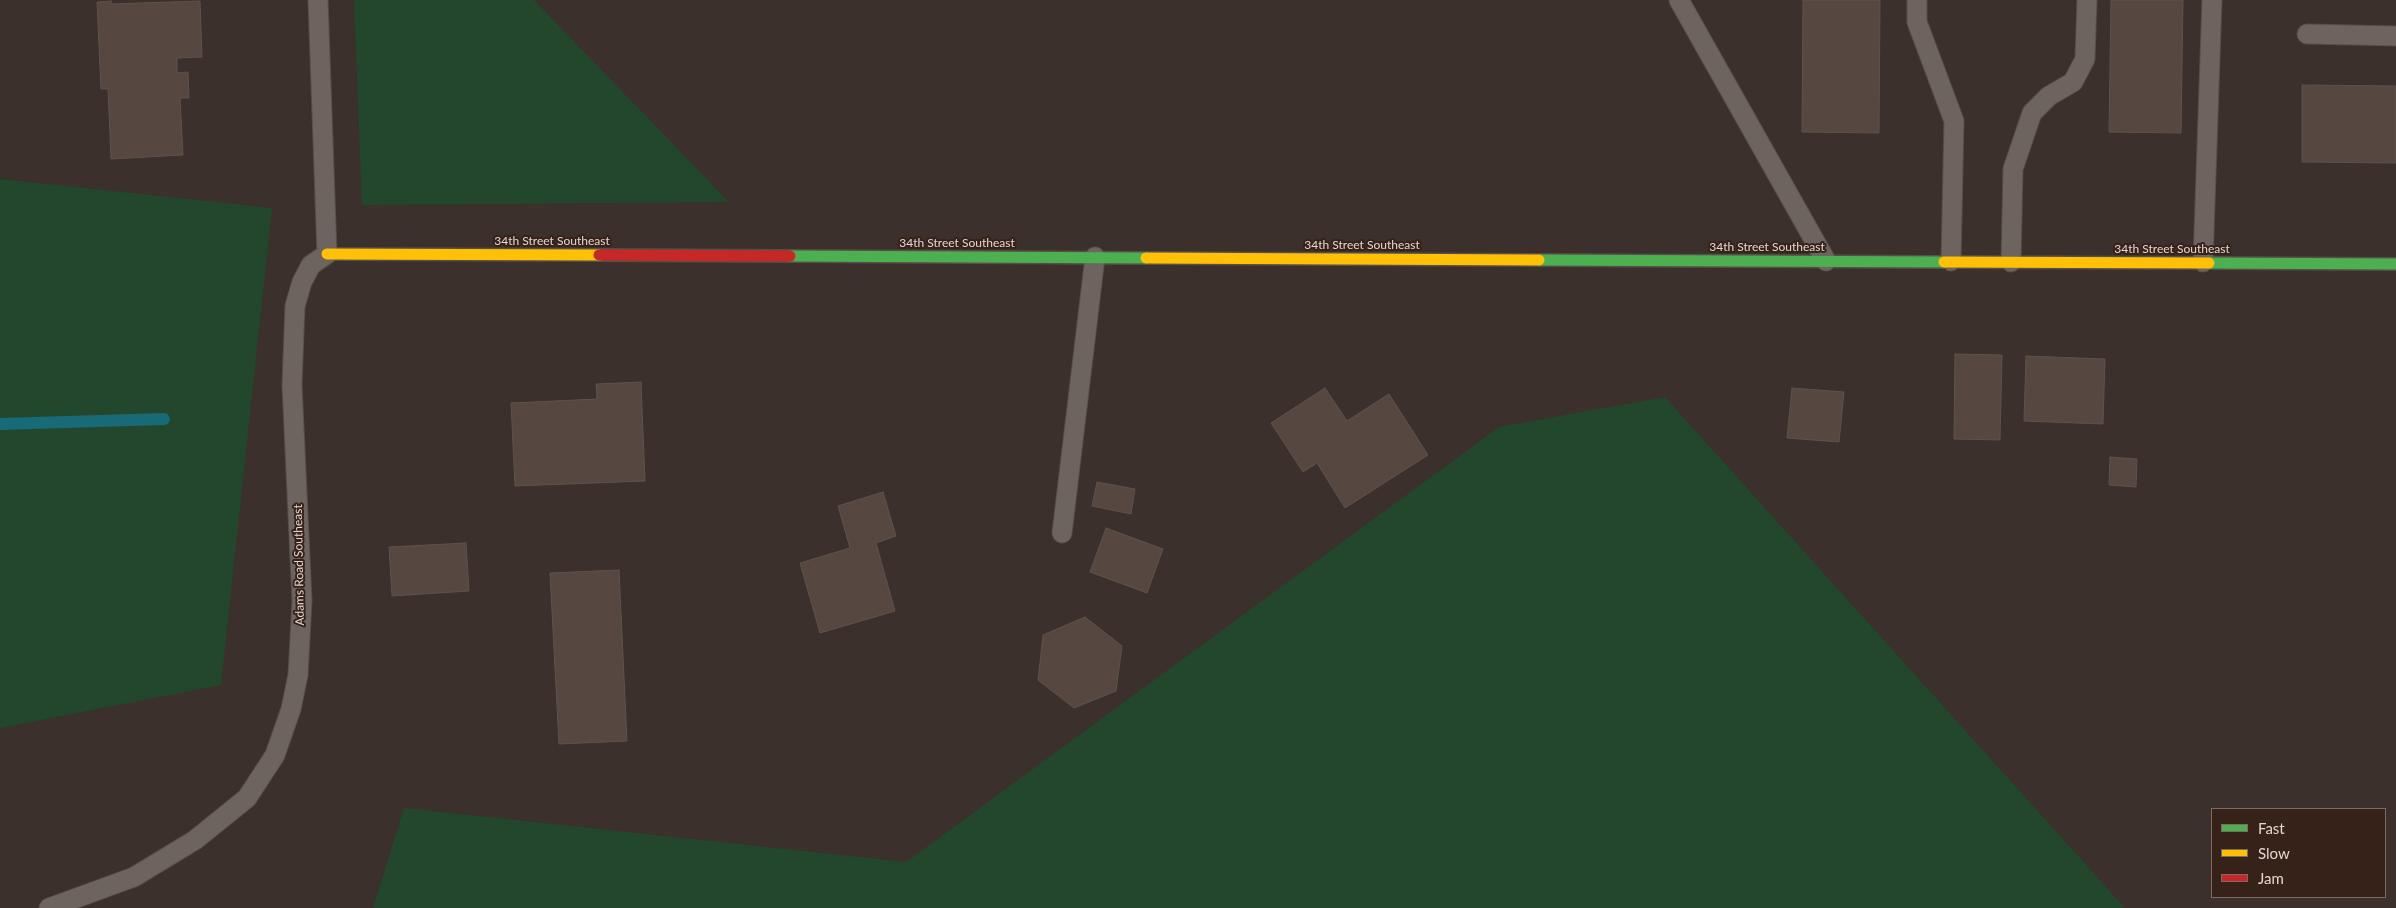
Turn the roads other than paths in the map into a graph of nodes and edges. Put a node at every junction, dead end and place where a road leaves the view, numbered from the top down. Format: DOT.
graph roads {
  1 [pos="318,0"];
  2 [pos="1680,0"];
  3 [pos="1917,0"];
  4 [pos="2087,0"];
  5 [pos="2212,0"];
  6 [pos="2307,34"];
  7 [pos="2396,36"];
  8 [pos="327,254"];
  9 [pos="1095,257"];
  10 [pos="1826,261"];
  11 [pos="1951,261"];
  12 [pos="2011,262"];
  13 [pos="2203,262"];
  14 [pos="2396,264"];
  15 [pos="1062,533"];
  16 [pos="49,908"];
  1 -- 8 [label="lane"];
  2 -- 10 [label="lane"];
  3 -- 11 [label="lane"];
  4 -- 12 [label="lane"];
  5 -- 13 [label="lane"];
  6 -- 7 [label="lane"];
  8 -- 9 [label="street, 34th Street Southeast"];
  8 -- 16 [label="lane, Adams Road Southeast"];
  9 -- 10 [label="street, 34th Street Southeast"];
  9 -- 15 [label="lane"];
  10 -- 11 [label="street, 34th Street Southeast"];
  11 -- 12 [label="street, 34th Street Southeast"];
  12 -- 13 [label="street, 34th Street Southeast"];
  13 -- 14 [label="street, 34th Street Southeast"];
}
